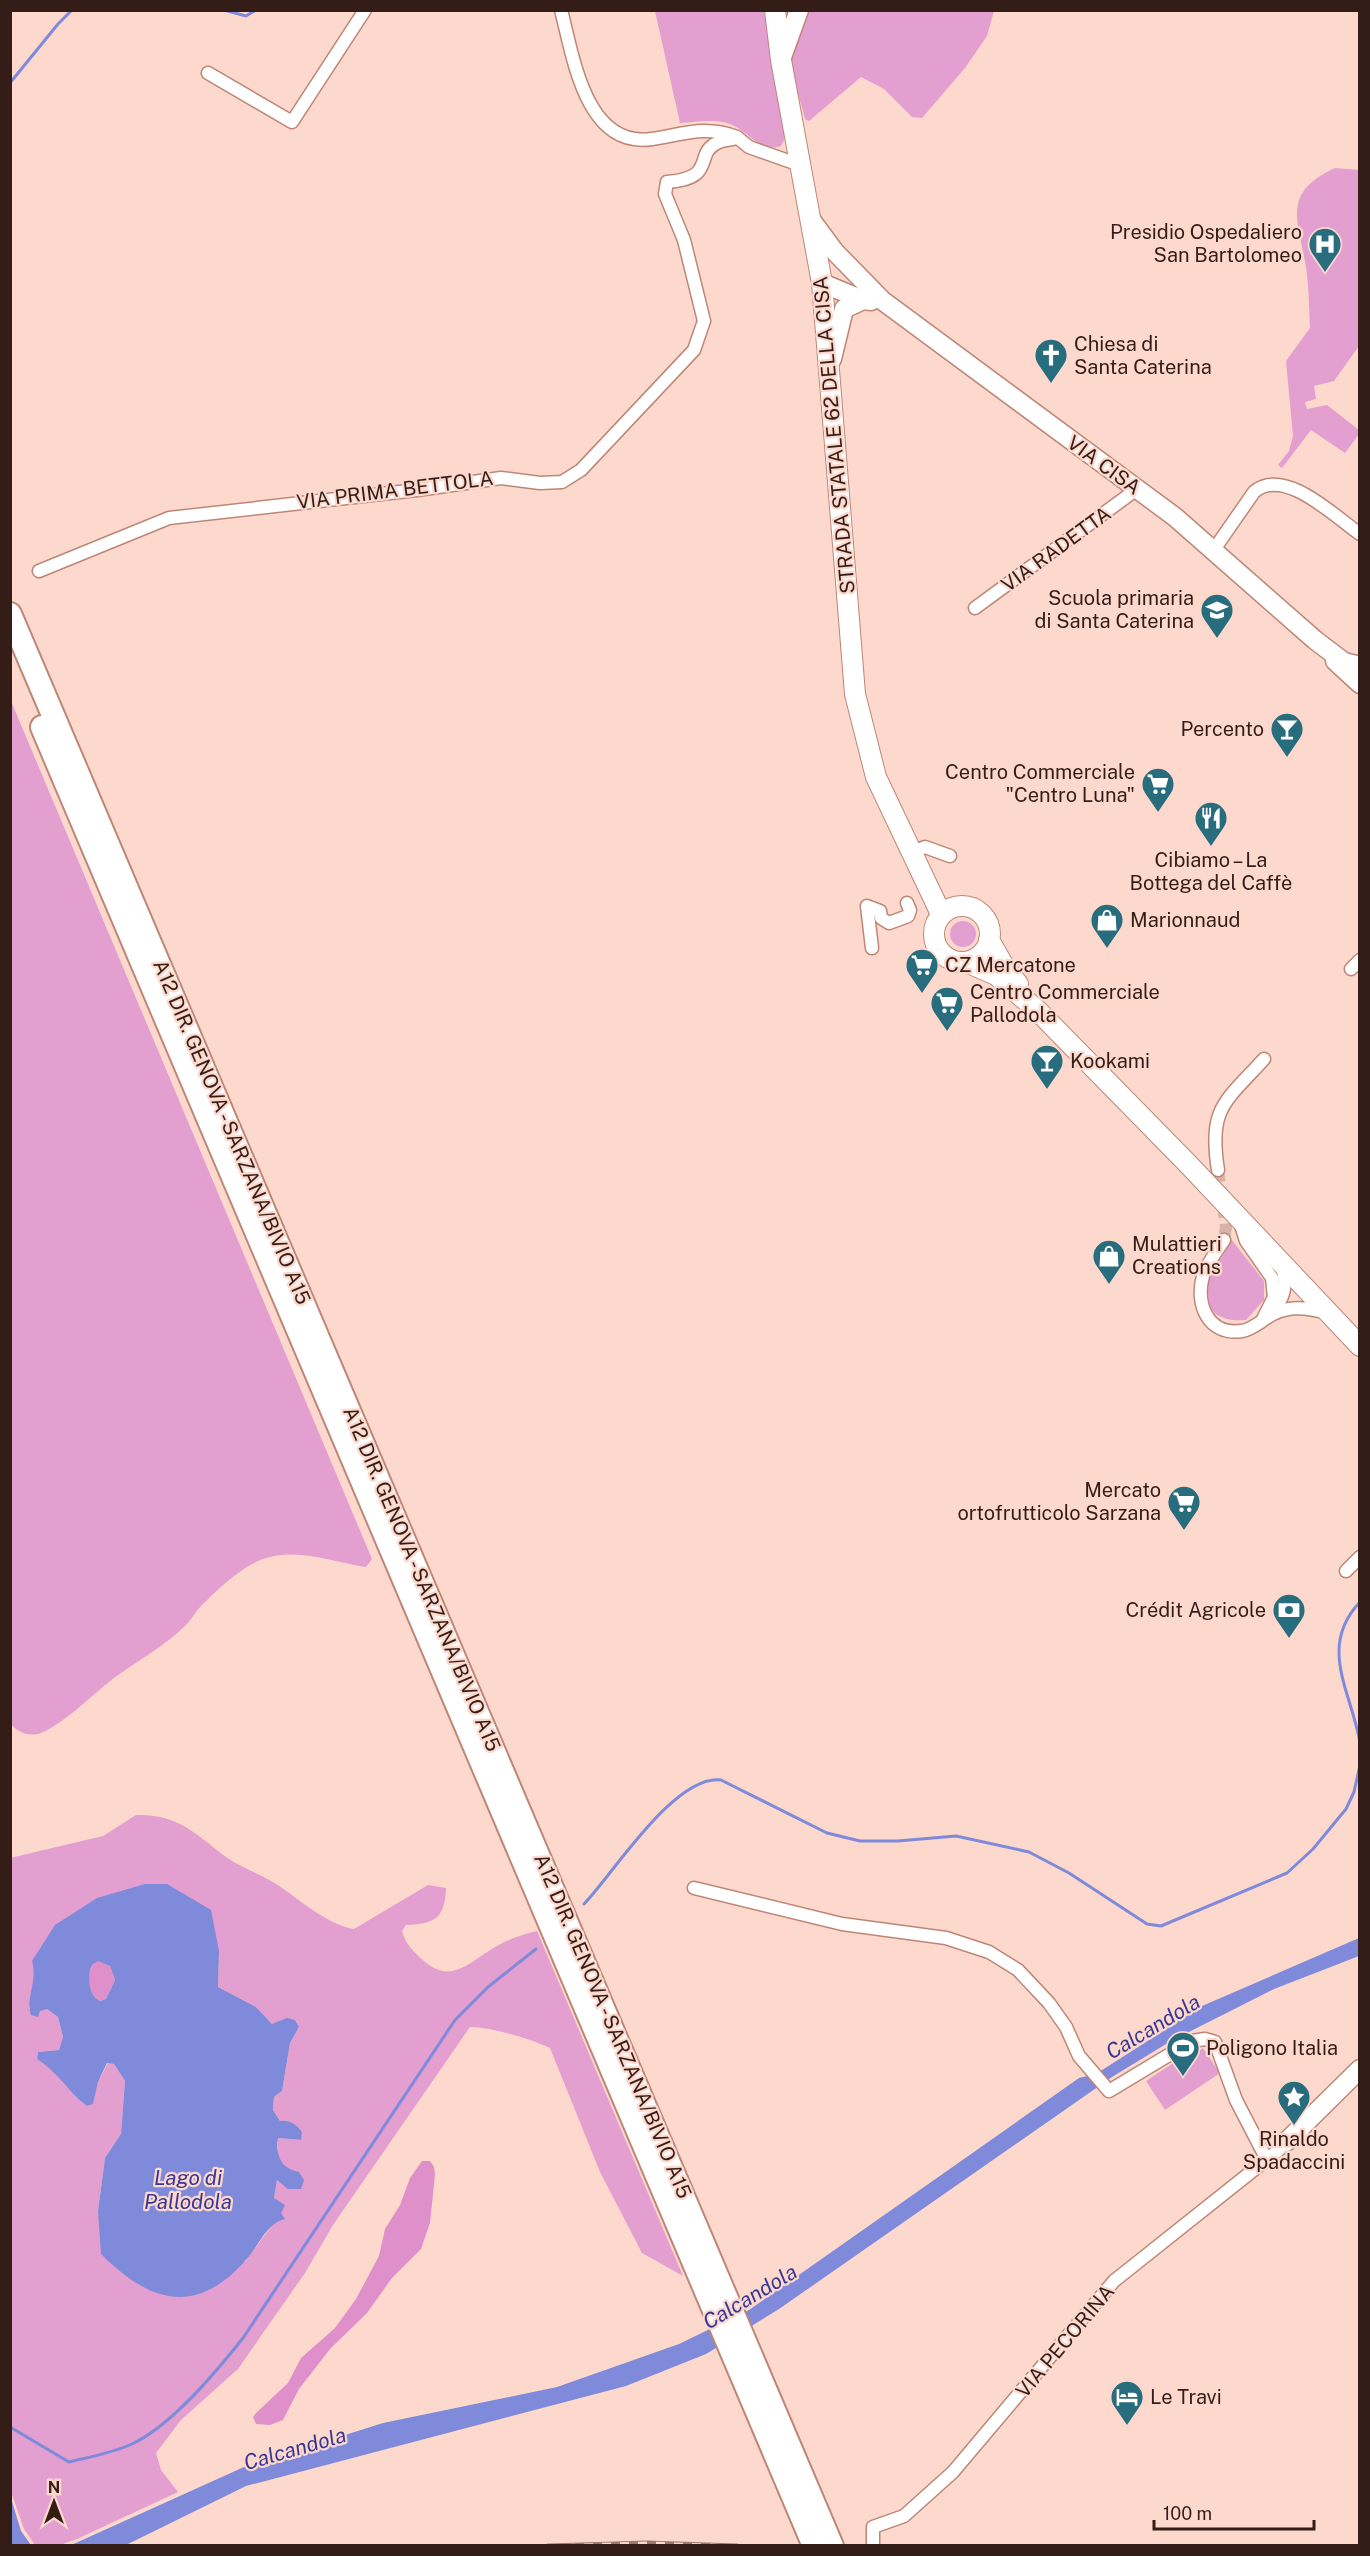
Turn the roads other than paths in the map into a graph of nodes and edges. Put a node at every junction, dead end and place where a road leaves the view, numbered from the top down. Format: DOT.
graph roads {
  1 [pos="365,10"];
  2 [pos="561,10"];
  3 [pos="775,10"];
  4 [pos="799,10"];
  5 [pos="781,60"];
  6 [pos="208,73"];
  7 [pos="738,138"];
  8 [pos="800,165"];
  9 [pos="812,221"];
  10 [pos="854,273"];
  11 [pos="822,283"];
  12 [pos="863,300"];
  13 [pos="883,301"];
  14 [pos="831,364"];
  15 [pos="1137,489"];
  16 [pos="1359,534"];
  17 [pos="1213,551"];
  18 [pos="39,571"];
  19 [pos="975,608"];
  20 [pos="10,614"];
  21 [pos="1314,640"];
  22 [pos="10,653"];
  23 [pos="1359,666"];
  24 [pos="1359,684"];
  25 [pos="910,853"];
  26 [pos="950,856"];
  27 [pos="907,903"];
  28 [pos="965,906"];
  29 [pos="941,914"];
  30 [pos="989,940"];
  31 [pos="872,948"];
  32 [pos="966,962"];
  33 [pos="1037,1010"];
  34 [pos="1264,1059"];
  35 [pos="1218,1170"];
  36 [pos="1239,1220"];
  37 [pos="1224,1240"];
  38 [pos="1281,1262"];
  39 [pos="1332,1315"];
  40 [pos="1263,1320"];
  41 [pos="1359,1346"];
  42 [pos="1359,1557"];
  43 [pos="1346,1571"];
  44 [pos="694,1888"];
  45 [pos="1359,2069"];
  46 [pos="1283,2145"];
  47 [pos="1266,2158"];
  48 [pos="814,2546"];
  49 [pos="832,2546"];
  50 [pos="873,2546"];
  1 -- 6 [label="street"];
  2 -- 7 [label="street"];
  3 -- 5 [label="main road, STRADA STATALE 62 DELLA CISA"];
  4 -- 5 [label="street"];
  5 -- 8 [label="main road, STRADA STATALE 62 DELLA CISA"];
  7 -- 8 [label="street"];
  7 -- 18 [label="street, VIA PRIMA BETTOLA"];
  8 -- 9 [label="main road, STRADA STATALE 62 DELLA CISA"];
  9 -- 10 [label="street, VIA CISA"];
  9 -- 11 [label="main road, STRADA STATALE 62 DELLA CISA"];
  10 -- 11 [label="street"];
  10 -- 13 [label="street, VIA CISA"];
  11 -- 12 [label="street"];
  11 -- 14 [label="main road, STRADA STATALE 62 DELLA CISA"];
  12 -- 13 [label="street"];
  12 -- 14 [label="street"];
  13 -- 15 [label="street, VIA CISA"];
  14 -- 25 [label="main road, STRADA STATALE 62 DELLA CISA"];
  15 -- 17 [label="street, VIA CISA"];
  15 -- 19 [label="street, VIA RADETTA"];
  16 -- 17 [label="street"];
  17 -- 21 [label="street, VIA CISA"];
  20 -- 49 [label="highway, A12 DIR. GENOVA - SARZANA/BIVIO A15"];
  21 -- 23 [label="street, VIA CISA"];
  21 -- 24 [label="street, VIA CISA"];
  22 -- 48 [label="highway"];
  25 -- 26 [label="street"];
  25 -- 28 [label="main road, STRADA STATALE 62 DELLA CISA"];
  25 -- 29 [label="main road, STRADA STATALE 62 DELLA CISA"];
  27 -- 31 [label="street"];
  28 -- 29 [label="main road"];
  28 -- 30 [label="main road, STRADA STATALE 62 DELLA CISA"];
  29 -- 32 [label="main road, STRADA STATALE 62 DELLA CISA"];
  30 -- 32 [label="main road"];
  30 -- 33 [label="main road, STRADA STATALE 62 DELLA CISA"];
  32 -- 33 [label="main road, STRADA STATALE 62 DELLA CISA"];
  33 -- 36 [label="main road, STRADA STATALE 62 DELLA CISA"];
  34 -- 35 [label="street"];
  36 -- 38 [label="main road, STRADA STATALE 62 DELLA CISA"];
  36 -- 40 [label="street"];
  37 -- 40 [label="street"];
  38 -- 39 [label="main road, STRADA STATALE 62 DELLA CISA"];
  38 -- 40 [label="street"];
  39 -- 40 [label="street"];
  39 -- 41 [label="main road, STRADA STATALE 62 DELLA CISA"];
  42 -- 43 [label="street"];
  44 -- 47 [label="street"];
  45 -- 46 [label="street, VIA PECORINA"];
  46 -- 47 [label="street, VIA PECORINA"];
  47 -- 50 [label="street, VIA PECORINA"];
}
